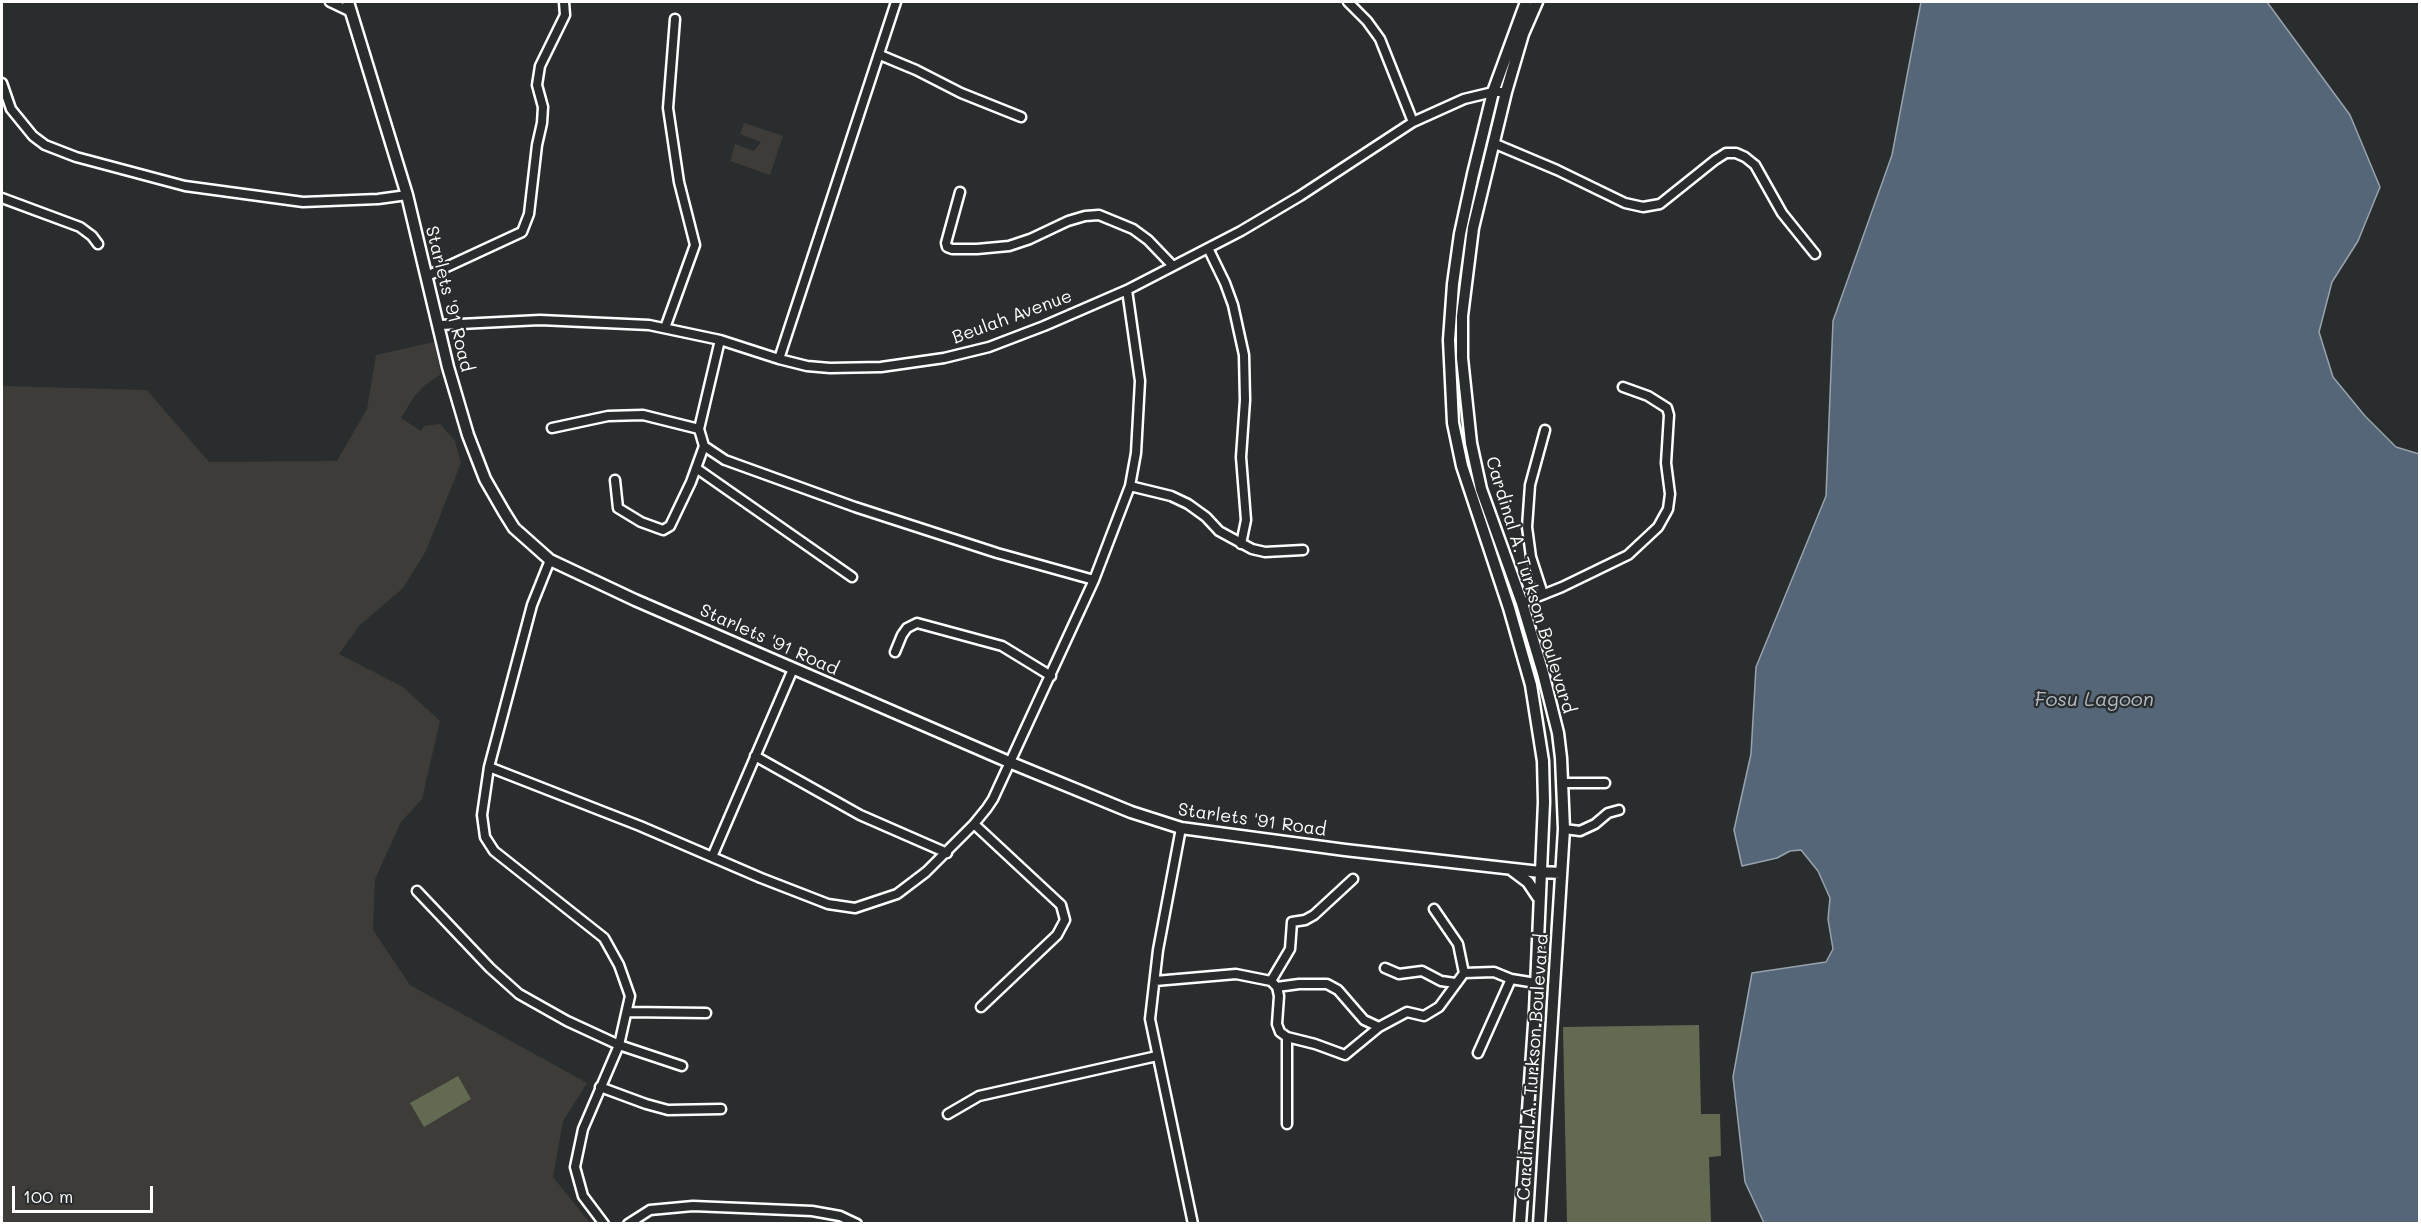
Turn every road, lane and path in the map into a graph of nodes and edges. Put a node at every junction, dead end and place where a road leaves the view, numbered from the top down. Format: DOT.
graph roads {
  1 [pos="330,2"];
  2 [pos="564,2"];
  3 [pos="896,2"];
  4 [pos="1348,2"];
  5 [pos="1526,2"];
  6 [pos="1537,2"];
  7 [pos="349,7"];
  8 [pos="675,19"];
  9 [pos="880,55"];
  10 [pos="2,83"];
  11 [pos="1493,92"];
  12 [pos="1506,92"];
  13 [pos="1021,117"];
  14 [pos="1413,122"];
  15 [pos="1493,143"];
  16 [pos="960,192"];
  17 [pos="407,195"];
  18 [pos="2,198"];
  19 [pos="98,244"];
  20 [pos="1208,248"];
  21 [pos="1815,254"];
  22 [pos="1173,266"];
  23 [pos="427,276"];
  24 [pos="1127,290"];
  25 [pos="440,325"];
  26 [pos="665,328"];
  27 [pos="720,340"];
  28 [pos="779,360"];
  29 [pos="1623,387"];
  30 [pos="552,428"];
  31 [pos="699,429"];
  32 [pos="1545,430"];
  33 [pos="704,446"];
  34 [pos="696,468"];
  35 [pos="615,480"];
  36 [pos="1130,486"];
  37 [pos="1241,544"];
  38 [pos="1303,550"];
  39 [pos="550,560"];
  40 [pos="852,576"];
  41 [pos="1094,580"];
  42 [pos="1543,594"];
  43 [pos="1522,603"];
  44 [pos="895,652"];
  45 [pos="793,669"];
  46 [pos="1051,676"];
  47 [pos="755,756"];
  48 [pos="1009,762"];
  49 [pos="489,767"];
  50 [pos="1563,783"];
  51 [pos="1605,783"];
  52 [pos="1619,810"];
  53 [pos="974,824"];
  54 [pos="1181,828"];
  55 [pos="1564,829"];
  56 [pos="947,853"];
  57 [pos="712,857"];
  58 [pos="1509,868"];
  59 [pos="1540,872"];
  60 [pos="1561,873"];
  61 [pos="1353,879"];
  62 [pos="417,891"];
  63 [pos="1539,898"];
  64 [pos="1434,909"];
  65 [pos="1385,968"];
  66 [pos="1464,973"];
  67 [pos="1511,979"];
  68 [pos="1155,981"];
  69 [pos="1455,983"];
  70 [pos="1536,983"];
  71 [pos="1274,984"];
  72 [pos="981,1008"];
  73 [pos="1535,1010"];
  74 [pos="1554,1011"];
  75 [pos="627,1012"];
  76 [pos="706,1013"];
  77 [pos="1379,1027"];
  78 [pos="1287,1037"];
  79 [pos="619,1045"];
  80 [pos="1478,1053"];
  81 [pos="1157,1056"];
  82 [pos="682,1066"];
  83 [pos="600,1087"];
  84 [pos="721,1109"];
  85 [pos="948,1113"];
  86 [pos="1287,1124"];
  87 [pos="604,1224"];
  88 [pos="628,1224"];
  89 [pos="857,1224"];
  90 [pos="1193,1224"];
  91 [pos="1520,1224"];
  92 [pos="1539,1224"];
  1 -- 7 [label="street"];
  2 -- 23 [label="street"];
  3 -- 9 [label="street"];
  4 -- 14 [label="street"];
  5 -- 11 [label="street, Cardinal A. Turkson Boulevard"];
  6 -- 12 [label="street, Cardinal A. Turkson Boulevard"];
  7 -- 17 [label="street, Starlets '91 Road"];
  8 -- 26 [label="street"];
  9 -- 13 [label="street"];
  9 -- 28 [label="street"];
  10 -- 17 [label="street"];
  11 -- 12 [label="street, Beulah Avenue"];
  11 -- 14 [label="street, Beulah Avenue"];
  11 -- 59 [label="street, Cardinal A. Turkson Boulevard"];
  12 -- 15 [label="street, Cardinal A. Turkson Boulevard"];
  14 -- 20 [label="street, Beulah Avenue"];
  15 -- 21 [label="street"];
  15 -- 43 [label="street, Cardinal A. Turkson Boulevard"];
  16 -- 22 [label="street"];
  17 -- 23 [label="street, Starlets '91 Road"];
  18 -- 19 [label="street"];
  20 -- 22 [label="street, Beulah Avenue"];
  20 -- 37 [label="street"];
  22 -- 24 [label="street, Beulah Avenue"];
  23 -- 25 [label="street, Starlets '91 Road"];
  24 -- 28 [label="street, Beulah Avenue"];
  24 -- 36 [label="street"];
  25 -- 26 [label="street, Beulah Avenue"];
  25 -- 39 [label="street, Starlets '91 Road"];
  26 -- 27 [label="street, Beulah Avenue"];
  27 -- 28 [label="street, Beulah Avenue"];
  27 -- 31 [label="street"];
  29 -- 42 [label="street"];
  30 -- 31 [label="street"];
  31 -- 33 [label="street"];
  32 -- 42 [label="street"];
  33 -- 34 [label="street"];
  33 -- 41 [label="street"];
  34 -- 35 [label="street"];
  34 -- 40 [label="street"];
  36 -- 37 [label="street"];
  36 -- 41 [label="street"];
  37 -- 38 [label="street"];
  39 -- 45 [label="street, Starlets '91 Road"];
  39 -- 49 [label="street"];
  41 -- 46 [label="street"];
  42 -- 43 [label="street"];
  43 -- 50 [label="street, Cardinal A. Turkson Boulevard"];
  44 -- 46 [label="street"];
  45 -- 47 [label="street"];
  45 -- 48 [label="street, Starlets '91 Road"];
  46 -- 48 [label="street"];
  47 -- 56 [label="street"];
  47 -- 57 [label="street"];
  48 -- 53 [label="street"];
  48 -- 54 [label="street, Starlets '91 Road"];
  49 -- 57 [label="street"];
  49 -- 75 [label="street"];
  50 -- 51 [label="street"];
  50 -- 55 [label="street, Cardinal A. Turkson Boulevard"];
  52 -- 55 [label="street"];
  53 -- 56 [label="street"];
  53 -- 72 [label="street"];
  54 -- 58 [label="street, Starlets '91 Road"];
  54 -- 68 [label="street"];
  55 -- 60 [label="street, Cardinal A. Turkson Boulevard"];
  56 -- 57 [label="street"];
  58 -- 59 [label="street, Starlets '91 Road"];
  58 -- 63 [label="street"];
  59 -- 60 [label="street, Starlets '91 Road"];
  59 -- 63 [label="street, Cardinal A. Turkson Boulevard"];
  60 -- 74 [label="street, Cardinal A. Turkson Boulevard"];
  61 -- 71 [label="street"];
  62 -- 79 [label="street"];
  63 -- 70 [label="street, Cardinal A. Turkson Boulevard"];
  64 -- 66 [label="street"];
  65 -- 69 [label="street"];
  66 -- 67 [label="street"];
  66 -- 69 [label="street"];
  67 -- 70 [label="street"];
  67 -- 80 [label="street"];
  68 -- 71 [label="street"];
  68 -- 81 [label="street"];
  69 -- 77 [label="street"];
  70 -- 73 [label="street, Cardinal A. Turkson Boulevard"];
  71 -- 77 [label="street"];
  71 -- 78 [label="street"];
  73 -- 74 [label="street"];
  73 -- 91 [label="street, Cardinal A. Turkson Boulevard"];
  74 -- 92 [label="street, Cardinal A. Turkson Boulevard"];
  75 -- 76 [label="street"];
  75 -- 79 [label="street"];
  77 -- 78 [label="street"];
  78 -- 86 [label="street"];
  79 -- 82 [label="street"];
  79 -- 83 [label="street"];
  81 -- 85 [label="street"];
  81 -- 90 [label="street"];
  83 -- 84 [label="street"];
  83 -- 87 [label="street"];
  88 -- 89 [label="street"];
}
